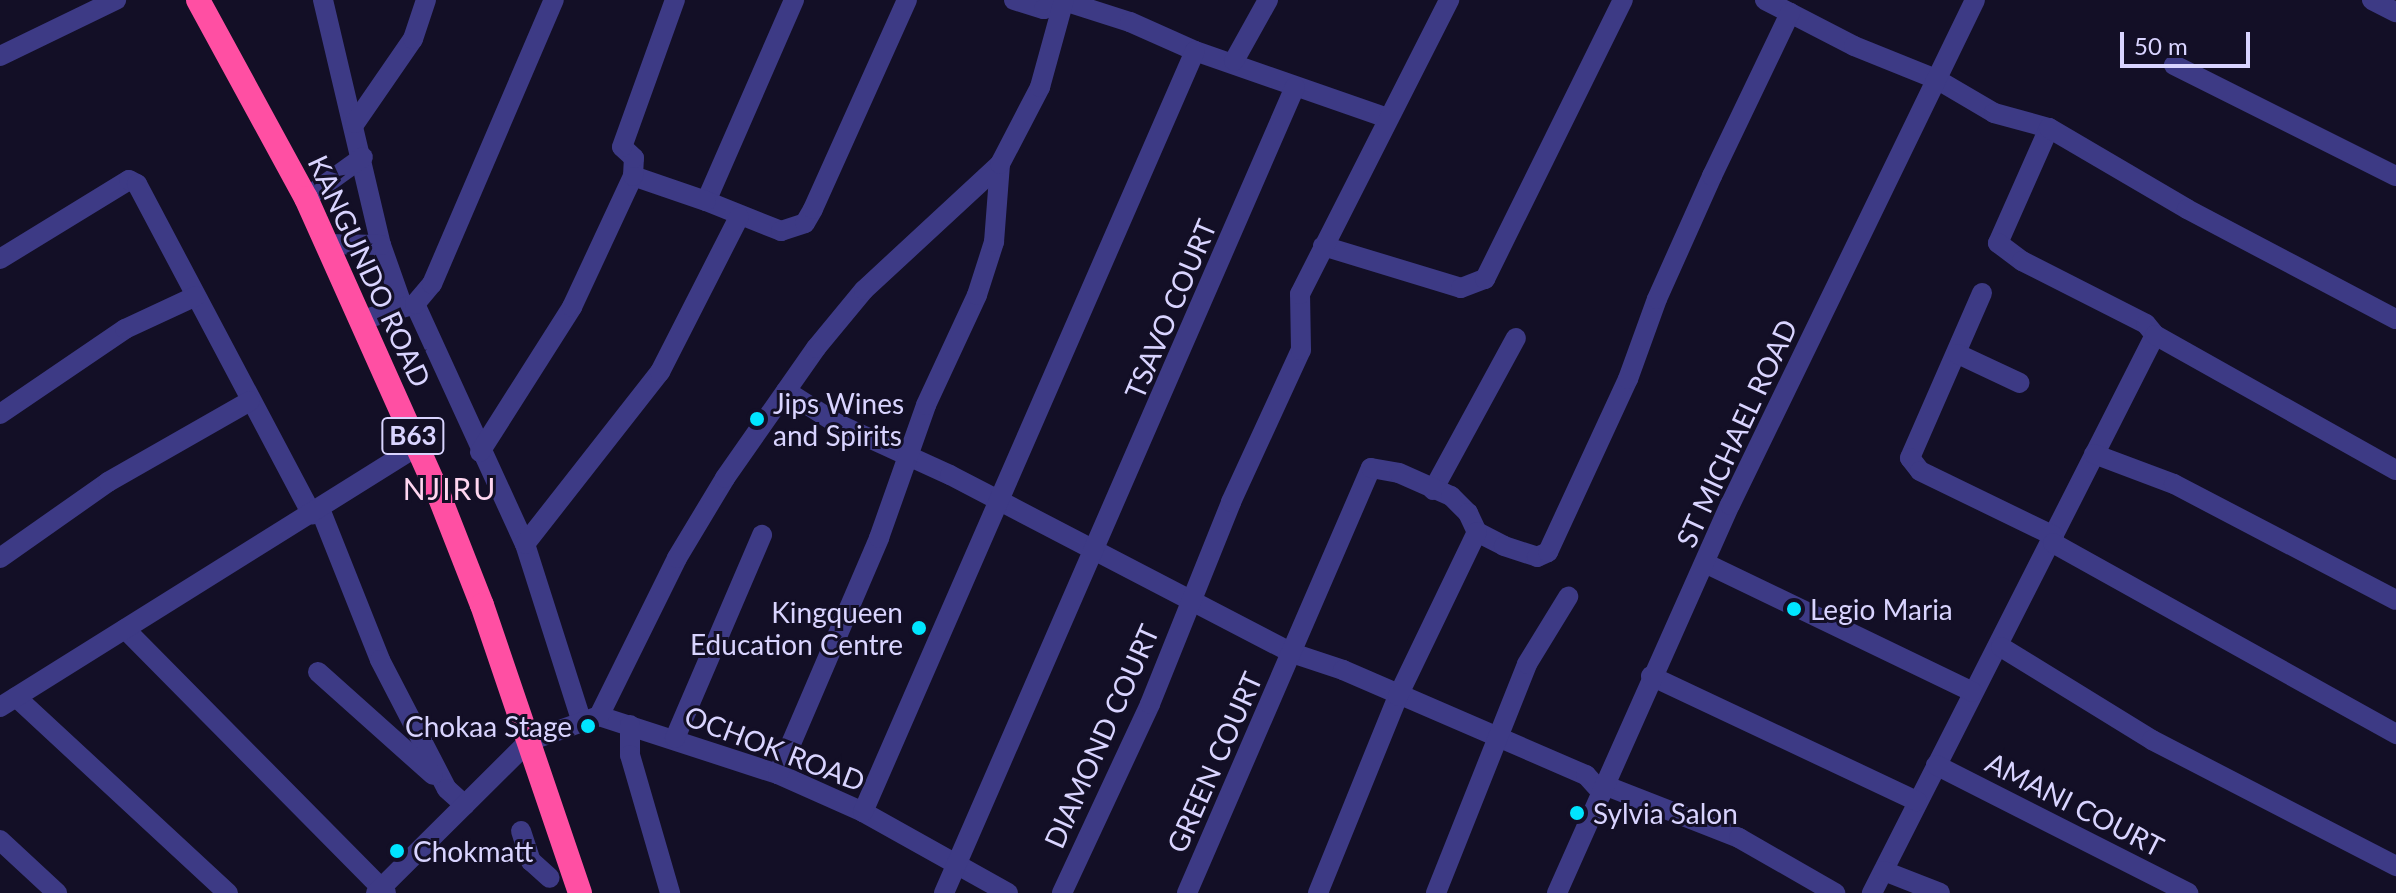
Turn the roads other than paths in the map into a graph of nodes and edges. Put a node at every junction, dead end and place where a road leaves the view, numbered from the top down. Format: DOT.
graph roads {
  1 [pos="116,0"];
  2 [pos="198,0"];
  3 [pos="323,0"];
  4 [pos="426,0"];
  5 [pos="554,0"];
  6 [pos="675,0"];
  7 [pos="794,0"];
  8 [pos="907,0"];
  9 [pos="1014,0"];
  10 [pos="1268,0"];
  11 [pos="1449,0"];
  12 [pos="1623,0"];
  13 [pos="1765,0"];
  14 [pos="1975,0"];
  15 [pos="2372,0"];
  16 [pos="1064,1"];
  17 [pos="2396,12"];
  18 [pos="1790,13"];
  19 [pos="1195,51"];
  20 [pos="0,56"];
  21 [pos="1234,61"];
  22 [pos="2174,65"];
  23 [pos="1938,80"];
  24 [pos="1295,87"];
  25 [pos="1387,118"];
  26 [pos="355,123"];
  27 [pos="2049,128"];
  28 [pos="363,157"];
  29 [pos="1000,164"];
  30 [pos="633,176"];
  31 [pos="2396,176"];
  32 [pos="306,198"];
  33 [pos="706,201"];
  34 [pos="739,217"];
  35 [pos="327,244"];
  36 [pos="381,245"];
  37 [pos="1323,246"];
  38 [pos="0,259"];
  39 [pos="1982,293"];
  40 [pos="196,296"];
  41 [pos="409,306"];
  42 [pos="2396,319"];
  43 [pos="362,320"];
  44 [pos="2155,335"];
  45 [pos="1516,338"];
  46 [pos="1958,354"];
  47 [pos="2020,383"];
  48 [pos="786,391"];
  49 [pos="250,401"];
  50 [pos="0,414"];
  51 [pos="417,446"];
  52 [pos="480,452"];
  53 [pos="2094,454"];
  54 [pos="907,456"];
  55 [pos="2396,470"];
  56 [pos="1433,490"];
  57 [pos="1000,502"];
  58 [pos="316,512"];
  59 [pos="1477,532"];
  60 [pos="762,535"];
  61 [pos="2053,539"];
  62 [pos="525,544"];
  63 [pos="1097,552"];
  64 [pos="0,558"];
  65 [pos="1707,564"];
  66 [pos="1568,597"];
  67 [pos="2396,600"];
  68 [pos="1189,601"];
  69 [pos="125,629"];
  70 [pos="2001,647"];
  71 [pos="1292,653"];
  72 [pos="318,672"];
  73 [pos="1651,676"];
  74 [pos="1973,692"];
  75 [pos="1398,696"];
  76 [pos="8,702"];
  77 [pos="590,718"];
  78 [pos="630,725"];
  79 [pos="2396,734"];
  80 [pos="675,738"];
  81 [pos="1497,739"];
  82 [pos="529,741"];
  83 [pos="1936,765"];
  84 [pos="778,774"];
  85 [pos="447,789"];
  86 [pos="1603,789"];
  87 [pos="1917,801"];
  88 [pos="465,805"];
  89 [pos="863,812"];
  90 [pos="521,831"];
  91 [pos="0,840"];
  92 [pos="2396,866"];
  93 [pos="955,867"];
  94 [pos="1884,871"];
  95 [pos="563,883"];
  96 [pos="381,891"];
  97 [pos="57,893"];
  98 [pos="228,893"];
  99 [pos="670,893"];
  100 [pos="944,893"];
  101 [pos="1008,893"];
  102 [pos="1062,893"];
  103 [pos="1187,893"];
  104 [pos="1318,893"];
  105 [pos="1436,893"];
  106 [pos="1557,893"];
  107 [pos="1835,893"];
  108 [pos="1872,893"];
  109 [pos="1940,893"];
  110 [pos="2188,893"];
  1 -- 20 [label="street"];
  2 -- 32 [label="highway, KANGUNDO ROAD / B63"];
  3 -- 26 [label="street"];
  4 -- 26 [label="street"];
  5 -- 41 [label="street"];
  6 -- 30 [label="street"];
  7 -- 33 [label="street"];
  8 -- 34 [label="street"];
  9 -- 16 [label="street"];
  10 -- 21 [label="street"];
  11 -- 25 [label="street, DIAMOND COURT"];
  12 -- 37 [label="street"];
  13 -- 18 [label="street"];
  14 -- 23 [label="street, ST MICHAEL ROAD"];
  15 -- 17 [label="street"];
  16 -- 19 [label="street"];
  16 -- 29 [label="street"];
  18 -- 23 [label="street"];
  18 -- 59 [label="street"];
  19 -- 21 [label="street"];
  19 -- 57 [label="street"];
  21 -- 24 [label="street"];
  22 -- 31 [label="street"];
  23 -- 27 [label="street"];
  23 -- 65 [label="street, ST MICHAEL ROAD"];
  24 -- 25 [label="street"];
  24 -- 63 [label="street, TSAVO COURT"];
  25 -- 37 [label="street, DIAMOND COURT"];
  26 -- 28 [label="street"];
  27 -- 42 [label="street"];
  27 -- 44 [label="street"];
  28 -- 32 [label="street"];
  28 -- 36 [label="street"];
  29 -- 48 [label="street"];
  29 -- 54 [label="street"];
  30 -- 33 [label="street"];
  30 -- 52 [label="street"];
  32 -- 35 [label="highway, KANGUNDO ROAD / B63"];
  33 -- 34 [label="street"];
  34 -- 62 [label="street"];
  35 -- 36 [label="street"];
  35 -- 43 [label="highway, KANGUNDO ROAD / B63"];
  36 -- 41 [label="street"];
  37 -- 68 [label="street, DIAMOND COURT"];
  38 -- 40 [label="street"];
  39 -- 46 [label="street"];
  40 -- 49 [label="street"];
  40 -- 50 [label="street"];
  41 -- 43 [label="street"];
  41 -- 52 [label="street"];
  43 -- 51 [label="highway, KANGUNDO ROAD / B63"];
  44 -- 53 [label="street"];
  44 -- 55 [label="street"];
  45 -- 56 [label="street"];
  46 -- 47 [label="street"];
  46 -- 61 [label="street"];
  48 -- 54 [label="street"];
  48 -- 77 [label="street"];
  49 -- 58 [label="street"];
  49 -- 64 [label="street"];
  51 -- 58 [label="street"];
  51 -- 82 [label="highway, KANGUNDO ROAD / B63"];
  52 -- 62 [label="street"];
  53 -- 61 [label="street"];
  53 -- 67 [label="street"];
  54 -- 57 [label="street"];
  54 -- 84 [label="street"];
  56 -- 59 [label="street"];
  56 -- 71 [label="street, GREEN COURT"];
  57 -- 63 [label="street"];
  57 -- 89 [label="street"];
  58 -- 69 [label="street"];
  58 -- 85 [label="street"];
  59 -- 75 [label="street"];
  60 -- 80 [label="street"];
  61 -- 70 [label="street"];
  61 -- 79 [label="street"];
  62 -- 77 [label="street"];
  63 -- 68 [label="street"];
  63 -- 93 [label="street, TSAVO COURT"];
  65 -- 73 [label="street, ST MICHAEL ROAD"];
  65 -- 74 [label="street"];
  66 -- 81 [label="street"];
  68 -- 71 [label="street"];
  68 -- 102 [label="street, DIAMOND COURT"];
  69 -- 76 [label="street"];
  69 -- 96 [label="street"];
  70 -- 74 [label="street"];
  70 -- 92 [label="street"];
  71 -- 75 [label="street"];
  71 -- 103 [label="street, GREEN COURT"];
  72 -- 85 [label="street"];
  73 -- 86 [label="street, ST MICHAEL ROAD"];
  73 -- 87 [label="street"];
  74 -- 83 [label="street"];
  75 -- 81 [label="street"];
  75 -- 104 [label="street"];
  76 -- 98 [label="street"];
  77 -- 78 [label="street, OCHOK ROAD"];
  77 -- 82 [label="street"];
  78 -- 80 [label="street, OCHOK ROAD"];
  78 -- 99 [label="street"];
  80 -- 84 [label="street, OCHOK ROAD"];
  81 -- 86 [label="street"];
  81 -- 105 [label="street"];
  82 -- 88 [label="street"];
  82 -- 95 [label="highway, KANGUNDO ROAD / B63"];
  83 -- 87 [label="street"];
  83 -- 110 [label="street, AMANI COURT"];
  84 -- 89 [label="street, OCHOK ROAD"];
  85 -- 88 [label="street"];
  86 -- 106 [label="street, ST MICHAEL ROAD"];
  86 -- 107 [label="street"];
  87 -- 94 [label="street"];
  88 -- 96 [label="street"];
  89 -- 93 [label="street, OCHOK ROAD"];
  90 -- 95 [label="street"];
  91 -- 97 [label="street"];
  93 -- 100 [label="street, TSAVO COURT"];
  93 -- 101 [label="street, OCHOK ROAD"];
  94 -- 108 [label="street"];
  94 -- 109 [label="street"];
}
